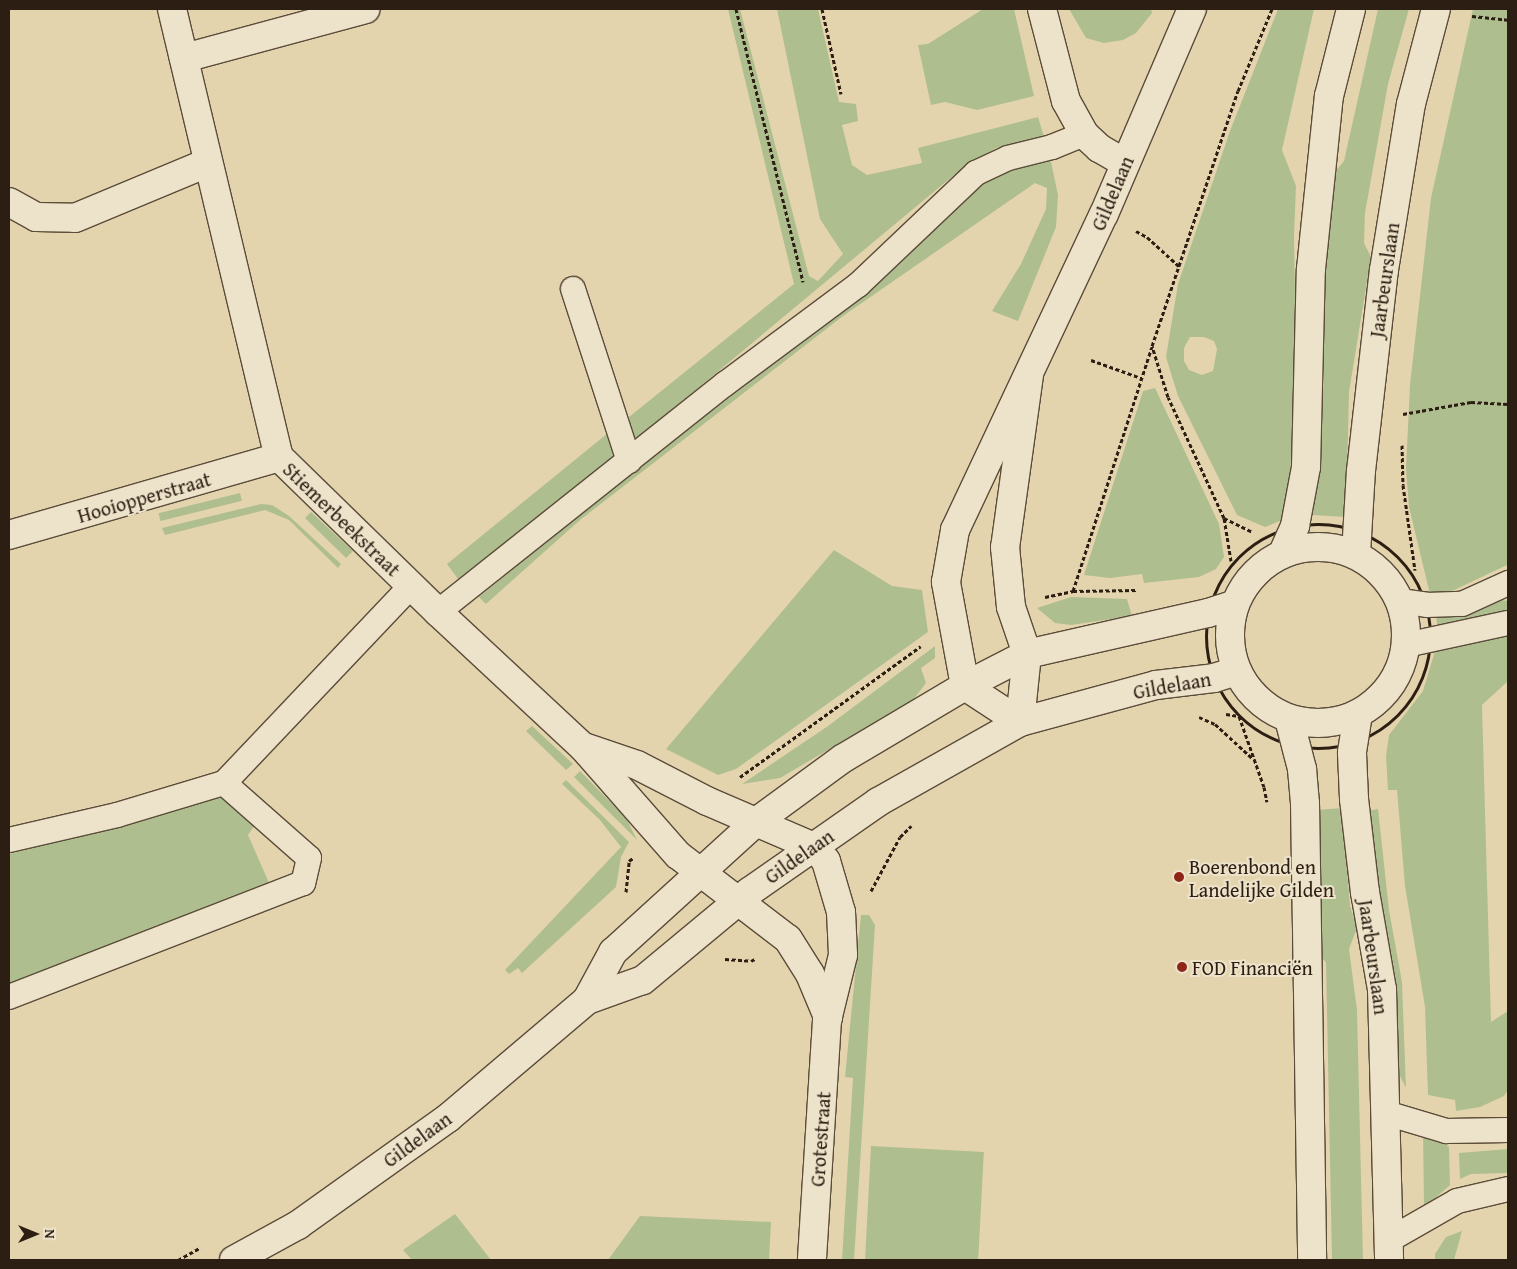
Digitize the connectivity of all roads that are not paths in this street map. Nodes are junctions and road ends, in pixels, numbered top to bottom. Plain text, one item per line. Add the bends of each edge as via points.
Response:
1 (172, 9) edge
2 (364, 9) edge
3 (1042, 9) edge
4 (1192, 9) edge
5 (1351, 9) edge
6 (1436, 9) edge
7 (184, 58) junction
8 (1084, 134) junction
9 (207, 162) junction
10 (1126, 162) junction
11 (9, 202) edge
12 (573, 289) dead end
13 (1029, 375) junction
14 (279, 457) junction
15 (629, 461) junction
16 (9, 535) edge
17 (1274, 545) junction
18 (1356, 554) junction
19 (1508, 583) edge
20 (411, 586) junction
21 (1400, 601) junction
22 (1235, 604) junction
23 (438, 612) junction
24 (1508, 623) edge
25 (1406, 644) junction
26 (1027, 654) junction
27 (1237, 670) junction
28 (965, 686) junction
29 (1358, 714) junction
30 (1289, 719) junction
31 (1020, 722) junction
32 (583, 747) junction
33 (224, 783) junction
34 (756, 822) junction
35 (9, 840) edge
36 (814, 846) junction
37 (699, 872) junction
38 (738, 900) junction
39 (9, 997) edge
40 (587, 1000) junction
41 (828, 1017) junction
42 (1386, 1113) junction
43 (1508, 1130) edge
44 (1506, 1193) edge
45 (1389, 1250) edge
46 (234, 1260) edge
47 (812, 1260) edge
48 (1312, 1260) edge

1 - 7 street, Stiemerbeekstraat
2 - 7 street
3 - 8 street via 1066,102
4 - 10 street, Gildelaan
5 - 17 street via 1329,96 1311,269 1306,467 1295,526
6 - 18 street, Jaarbeurslaan via 1411,104 1384,270 1361,471
7 - 9 street, Stiemerbeekstraat
8 - 10 street via 1099,148
8 - 15 lane via 1052,147 1008,158 976,172 858,285
9 - 11 street via 75,218 36,217
9 - 14 street, Stiemerbeekstraat
10 - 13 street, Gildelaan
12 - 15 lane
13 - 26 street, Gildelaan via 1005,547 1011,607
13 - 28 street, Gildelaan via 955,530 946,582
14 - 16 street, Hooiopperstraat
14 - 20 street, Stiemerbeekstraat
15 - 23 lane
17 - 18 street via 1332,547
17 - 22 street
18 - 21 street via 1385,577
19 - 21 lane via 1462,604 1427,605
20 - 23 street, Stiemerbeekstraat
20 - 33 lane
21 - 25 street
22 - 26 street, Gildelaan
22 - 27 street via 1230,649
23 - 32 street, Stiemerbeekstraat
24 - 25 lane
25 - 29 street via 1401,666 1390,685 1376,702
26 - 28 street, Gildelaan
26 - 31 street, Gildelaan
27 - 30 street via 1250,691
27 - 31 street, Gildelaan via 1214,678 1156,685
28 - 31 street
28 - 34 street, Gildelaan via 842,758
29 - 30 street via 1336,722 1312,723
29 - 42 street, Jaarbeurslaan via 1352,753 1354,799 1365,892 1382,989
30 - 48 street via 1302,768 1305,803
31 - 36 street, Gildelaan via 878,802
32 - 34 street, Stiemerbeekstraat via 638,765
32 - 37 street, Stiemerbeekstraat via 678,855
33 - 35 lane via 117,815
33 - 39 lane via 309,858 302,883
34 - 36 street
34 - 37 street, Gildelaan
36 - 38 street, Gildelaan
36 - 41 street, Grotestraat via 826,861 841,912 843,955
37 - 38 street, Grotestraat
37 - 40 street, Gildelaan via 613,952
38 - 40 street, Gildelaan via 643,980
38 - 41 street, Grotestraat via 788,939 810,974
40 - 46 street, Gildelaan via 448,1118 298,1224
41 - 47 street, Grotestraat
42 - 43 lane via 1446,1131
42 - 45 street, Jaarbeurslaan
44 - 45 lane via 1457,1201

